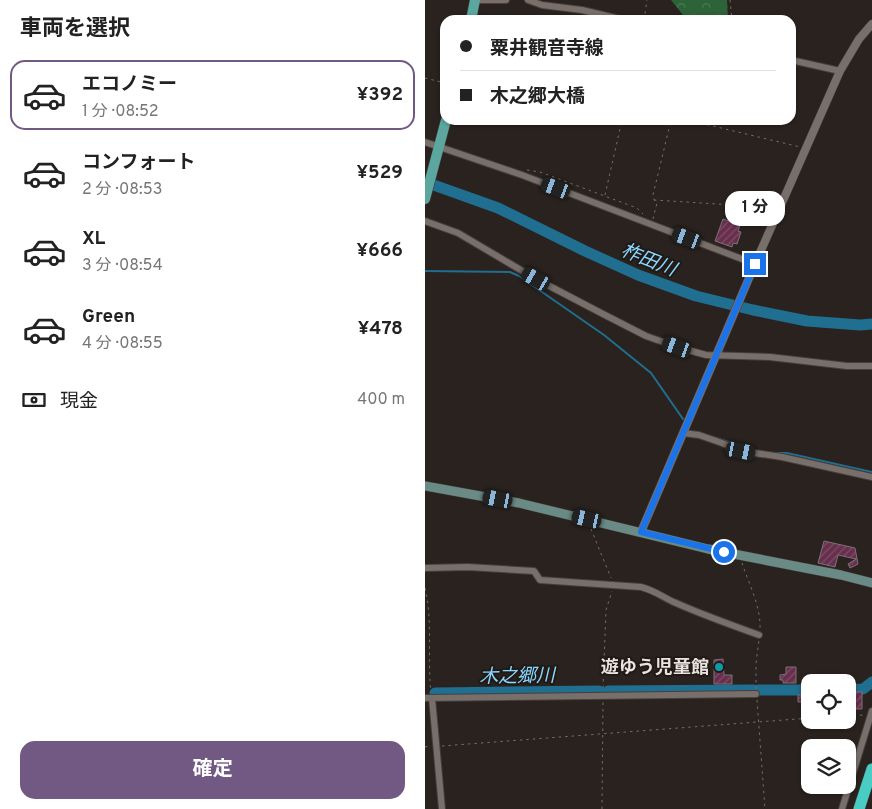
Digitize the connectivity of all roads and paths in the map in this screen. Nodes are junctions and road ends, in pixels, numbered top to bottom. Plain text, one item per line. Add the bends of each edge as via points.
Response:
1 (475, 0) edge
2 (480, 0) edge
3 (505, 0) edge
4 (529, 0) edge
5 (647, 0) edge
6 (730, 0) edge
7 (472, 15) edge
8 (602, 15) edge
9 (645, 15) edge
10 (732, 15) edge
11 (872, 24) edge
12 (796, 61) edge
13 (840, 71) junction
14 (425, 78) edge
15 (440, 81) edge
16 (444, 125) edge
17 (445, 125) edge
18 (621, 125) edge
19 (670, 125) edge
20 (711, 125) edge
21 (425, 141) edge
22 (439, 146) junction
23 (806, 148) junction
24 (527, 170) dead end
25 (605, 196) junction
26 (425, 199) edge
27 (654, 200) junction
28 (772, 212) dead end
29 (647, 216) dead end
30 (425, 221) edge
31 (653, 224) junction
32 (755, 264) junction
33 (716, 355) junction
34 (872, 366) edge
35 (683, 433) junction
36 (872, 477) edge
37 (425, 486) edge
38 (587, 519) junction
39 (641, 532) junction
40 (740, 555) junction
41 (425, 568) edge
42 (872, 583) edge
43 (615, 584) junction
44 (425, 588) edge
45 (759, 635) junction
46 (756, 694) junction
47 (603, 695) junction
48 (429, 698) edge
49 (872, 713) edge
50 (856, 715) edge
51 (801, 719) edge
52 (758, 722) junction
53 (603, 734) junction
54 (436, 746) junction
55 (425, 747) edge
56 (872, 769) edge
57 (441, 809) edge
58 (602, 809) edge
59 (765, 809) edge
60 (842, 809) edge
61 (859, 809) edge

1 - 7 main road
2 - 3 street
4 - 8 street
5 - 9 path
6 - 10 path
11 - 13 street
12 - 13 street
13 - 23 street
14 - 15 path
16 - 21 street via 436,139
17 - 22 main road
18 - 25 path
19 - 27 path
20 - 23 path
21 - 22 street
22 - 26 main road
22 - 31 street
23 - 32 street
24 - 25 path
25 - 29 path via 637,208
27 - 28 path via 765,206
27 - 31 path via 657,203
30 - 33 street via 458,233 536,279 646,336 698,354
31 - 32 street
32 - 33 street
33 - 34 street
33 - 35 street
35 - 36 street via 741,451
35 - 39 street
37 - 38 main road
38 - 39 main road
38 - 43 path
39 - 40 main road
40 - 42 main road
40 - 45 path via 759,615
41 - 43 street via 534,571 540,580
43 - 45 street via 656,592
43 - 47 path via 606,610
44 - 48 path via 429,613
45 - 46 path
46 - 47 street
46 - 52 path
47 - 48 street
47 - 53 path
48 - 54 street
49 - 50 path
49 - 60 street
51 - 52 path
52 - 53 path
52 - 59 path
53 - 54 path
53 - 58 path
54 - 55 path
54 - 57 street
56 - 61 highway

